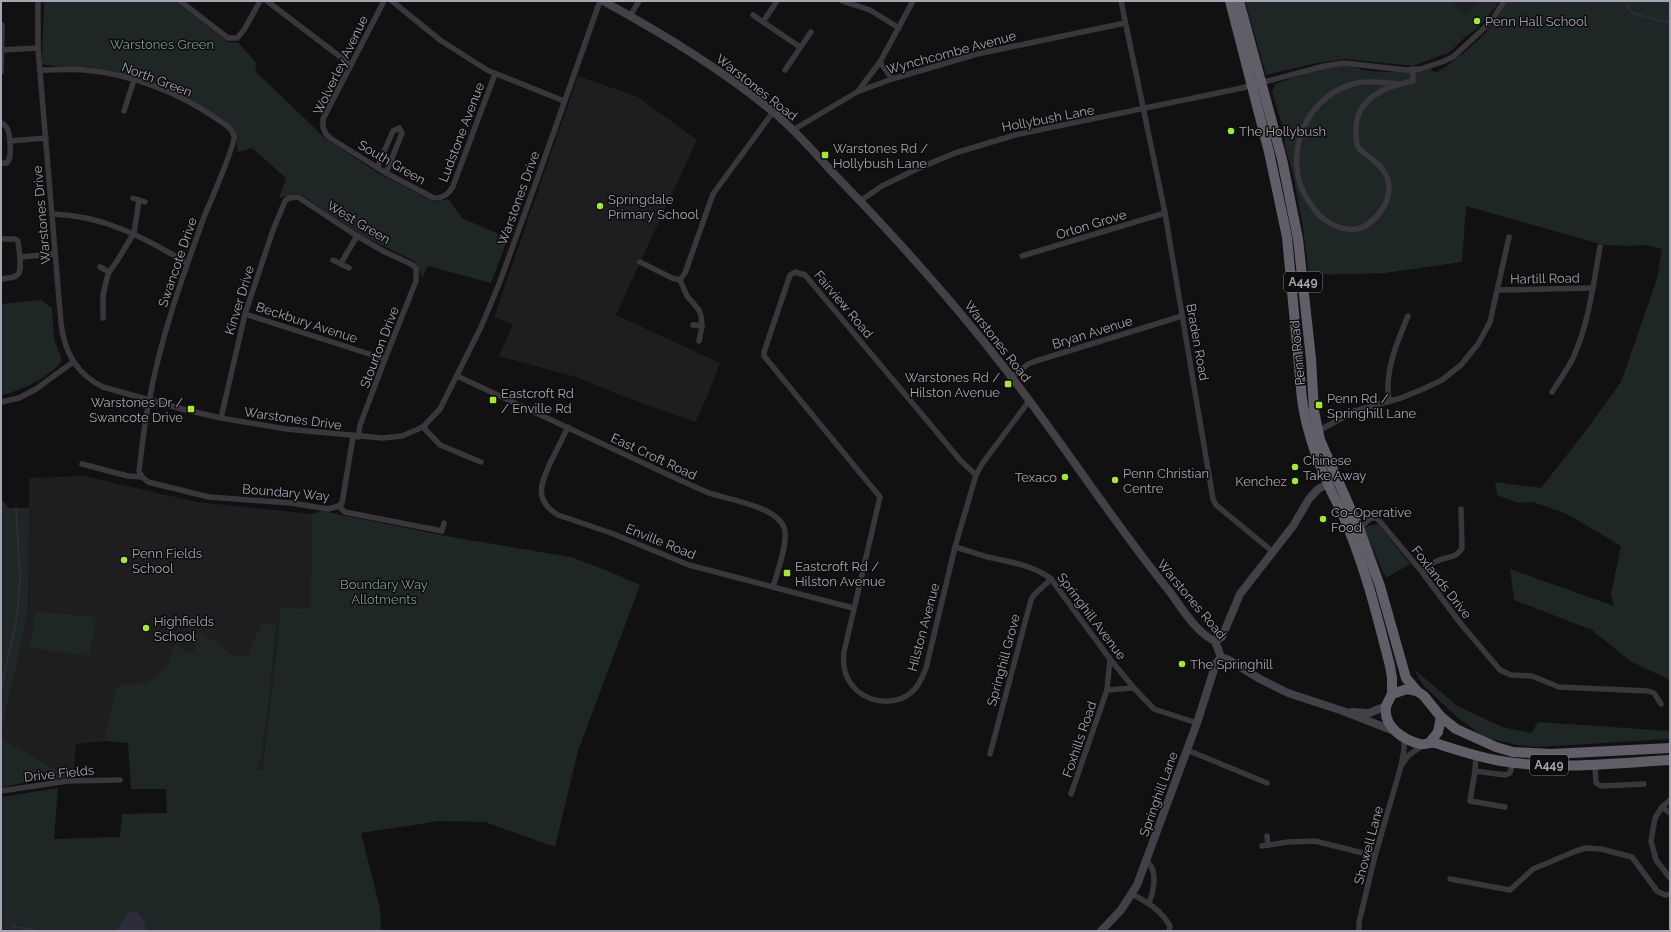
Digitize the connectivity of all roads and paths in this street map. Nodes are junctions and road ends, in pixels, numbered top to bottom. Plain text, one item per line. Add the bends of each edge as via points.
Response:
1 (38, 1) edge
2 (260, 1) edge
3 (266, 1) edge
4 (384, 1) edge
5 (392, 1) edge
6 (600, 1) edge
7 (603, 1) edge
8 (640, 1) edge
9 (777, 1) edge
10 (842, 1) edge
11 (913, 1) edge
12 (1120, 1) edge
13 (1230, 1) edge
14 (1239, 1) edge
15 (1504, 1) edge
16 (184, 2) edge
17 (753, 15) dead end
18 (630, 16) junction
19 (763, 22) junction
20 (1125, 23) junction
21 (2, 25) dead end
22 (899, 28) junction
23 (811, 32) dead end
24 (38, 48) junction
25 (800, 48) junction
26 (2, 50) edge
27 (880, 62) junction
28 (351, 65) junction
29 (1413, 69) junction
30 (40, 70) junction
31 (785, 70) dead end
32 (1, 72) edge
33 (495, 74) junction
34 (892, 79) junction
35 (134, 80) junction
36 (1400, 84) junction
37 (1257, 85) junction
38 (857, 92) junction
39 (564, 100) junction
40 (1143, 110) junction
41 (124, 111) dead end
42 (773, 112) junction
43 (1, 123) edge
44 (793, 130) junction
45 (233, 133) joint
46 (46, 138) junction
47 (330, 138) joint
48 (10, 141) junction
49 (1, 163) edge
50 (377, 168) junction
51 (386, 173) junction
52 (445, 196) joint
53 (294, 197) joint
54 (860, 201) junction
55 (145, 202) dead end
56 (1165, 213) junction
57 (52, 214) junction
58 (134, 233) junction
59 (357, 236) junction
60 (1509, 237) dead end
61 (1, 239) edge
62 (1600, 248) dead end
63 (56, 254) junction
64 (1022, 256) dead end
65 (20, 257) junction
66 (334, 260) dead end
67 (640, 262) dead end
68 (187, 263) junction
69 (341, 263) junction
70 (413, 265) joint
71 (100, 267) dead end
72 (348, 268) dead end
73 (108, 272) junction
74 (1, 279) edge
75 (680, 280) junction
76 (1593, 288) junction
77 (1498, 290) junction
78 (245, 314) junction
79 (1182, 316) junction
80 (1408, 316) dead end
81 (104, 318) dead end
82 (693, 325) dead end
83 (702, 326) junction
84 (699, 341) dead end
85 (385, 359) junction
86 (73, 362) junction
87 (457, 376) junction
88 (1012, 377) junction
89 (1552, 392) dead end
90 (149, 401) junction
91 (1029, 401) junction
92 (1389, 401) junction
93 (1, 402) edge
94 (221, 418) junction
95 (423, 427) junction
96 (568, 427) junction
97 (1318, 431) junction
98 (356, 437) junction
99 (481, 462) dead end
100 (82, 464) dead end
101 (976, 475) junction
102 (142, 477) junction
103 (1338, 479) junction
104 (1328, 484) junction
105 (880, 502) joint
106 (339, 506) junction
107 (1461, 509) dead end
108 (444, 523) dead end
109 (1360, 528) junction
110 (1351, 536) junction
111 (955, 546) junction
112 (1273, 552) junction
113 (1422, 572) junction
114 (1051, 579) junction
115 (773, 587) junction
116 (853, 608) junction
117 (1215, 641) junction
118 (1221, 657) junction
119 (1110, 660) junction
120 (1134, 688) junction
121 (1107, 690) junction
122 (1417, 691) junction
123 (1392, 694) junction
124 (1661, 704) dead end
125 (1386, 706) junction
126 (1343, 711) junction
127 (1441, 717) junction
128 (1197, 723) junction
129 (1394, 731) junction
130 (1404, 737) junction
131 (1427, 743) junction
132 (1670, 748) edge
133 (1187, 750) junction
134 (990, 754) dead end
135 (1476, 756) junction
136 (1670, 760) edge
137 (1513, 763) junction
138 (1595, 765) junction
139 (1402, 766) junction
140 (1475, 771) junction
141 (120, 780) dead end
142 (1267, 783) dead end
143 (1644, 784) dead end
144 (1, 791) edge
145 (1071, 794) dead end
146 (1670, 800) edge
147 (1505, 807) dead end
148 (1662, 807) junction
149 (1670, 813) edge
150 (1267, 836) dead end
151 (1375, 856) junction
152 (1146, 860) junction
153 (1670, 878) edge
154 (1450, 879) dead end
155 (1132, 894) junction
156 (1670, 894) edge
157 (1149, 903) junction
158 (1101, 931) edge
159 (1168, 931) edge
160 (1359, 931) edge

1 - 24 street, Warstones Drive
2 - 16 street via 237,38 228,38
3 - 28 street
4 - 28 street, Wolverley Avenue
5 - 33 street via 452,48
6 - 39 street, Warstones Drive
7 - 18 street, Warstones Road
8 - 18 street
9 - 19 street
10 - 22 street via 870,10
11 - 22 street
12 - 20 street, Braden Road
13 - 37 highway, Penn Road / A449
14 - 37 highway, Penn Road / A449
15 - 29 street, Hollybush Lane via 1493,19 1453,57
17 - 19 street
18 - 42 street, Warstones Road via 713,68
19 - 25 street
20 - 34 street, Wynchcombe Avenue via 977,54
20 - 40 street, Braden Road
21 - 26 street
22 - 27 street
23 - 25 street
24 - 26 street
24 - 30 street, Warstones Drive
25 - 31 street
26 - 32 street
27 - 34 street
27 - 38 street
28 - 47 street, Wolverley Avenue via 323,119 323,127
29 - 36 street via 1413,81
29 - 37 street, Hollybush Lane via 1344,63
30 - 35 street, North Green via 86,70
30 - 46 street, Warstones Drive
33 - 39 street
33 - 52 street, Ludstone Avenue via 453,186
34 - 38 street, Wynchcombe Avenue
35 - 41 street
35 - 45 street, North Green via 189,102
36 - 36 street via 1368,81 1345,87 1324,99 1309,115 1298,145 1297,172 1305,196 1324,220 1331,224 1346,229 1364,227 1377,217 1387,201 1390,184 1387,176 1382,167 1359,148 1356,120 1362,107 1379,91
37 - 40 street, Hollybush Lane
37 - 97 highway, Penn Road / A449 via 1282,159 1298,239
37 - 104 highway, Penn Road / A449 via 1287,237 1305,420
38 - 44 street, Wynchcombe Avenue
39 - 87 street, Warstones Drive via 499,284
40 - 54 street, Hollybush Lane via 994,140 917,169 882,186
40 - 56 street, Braden Road
42 - 44 street, Warstones Road
42 - 75 street via 713,194 685,273
43 - 48 street via 9,130
44 - 54 street, Warstones Road
45 - 68 street, Swancote Drive via 232,147
46 - 48 street
46 - 57 street, Warstones Drive
47 - 50 street, South Green
48 - 49 street via 9,160 7,163
50 - 51 street, South Green
50 - 51 street via 393,131 400,128 402,133
51 - 52 street, South Green via 434,198
53 - 59 street, West Green via 303,200
53 - 78 street, Kinver Drive via 285,201 279,212
54 - 88 street, Warstones Road via 946,295
55 - 58 street via 136,199
56 - 64 street, Orton Grove
56 - 79 street, Braden Road
57 - 58 street via 92,219
57 - 63 street, Warstones Drive
58 - 68 street
58 - 73 street via 118,262
59 - 69 street
59 - 70 street, West Green
60 - 77 street
61 - 65 street via 18,241
62 - 76 street
63 - 65 street
63 - 86 street, Warstones Drive via 62,332
65 - 74 street via 21,271 18,275
66 - 69 street
67 - 75 street
68 - 90 street, Swancote Drive via 166,328
69 - 72 street
70 - 85 street, Stourton Drive via 416,269 416,281
71 - 73 street
73 - 81 street via 103,295
75 - 83 street via 687,296 699,310
76 - 77 street, Hartill Road
76 - 89 street via 1579,344
77 - 92 street via 1485,334 1461,365 1428,387
78 - 85 street, Beckbury Avenue
78 - 94 street, Kinver Drive
79 - 88 street, Bryan Avenue via 1036,361
79 - 112 street, Braden Road via 1213,499
80 - 92 street via 1389,372
82 - 83 street
83 - 84 street
85 - 98 street, Stourton Drive
86 - 90 street, Warstones Drive via 83,374 99,385
86 - 93 street via 36,389 19,398
87 - 95 street, Warstones Drive via 440,409
87 - 96 street, East Croft Road
88 - 91 street, Warstones Road
90 - 94 street, Warstones Drive
90 - 102 street, Swancote Drive via 139,471
91 - 101 street, Hilston Avenue
91 - 117 street, Warstones Road via 1149,567 1198,627
92 - 97 street via 1355,411
94 - 98 street, Warstones Drive
95 - 98 street, Warstones Drive via 394,438
95 - 99 street via 440,445
96 - 115 street, East Croft Road via 710,494 774,515 780,520 785,531
96 - 115 street, Enville Road via 542,482 543,499 552,512 689,565
97 - 103 highway, Penn Road / A449
98 - 106 street, Stourton Drive via 342,503
100 - 102 street, Boundary Way
101 - 105 street, Fairview Road via 961,461 805,275 795,272 790,275 764,356 879,494
101 - 111 street, Hilston Avenue
102 - 106 street, Boundary Way via 148,482 209,497 291,503 328,509
103 - 104 street
103 - 109 highway, Penn Road / A449
104 - 110 highway, Penn Road / A449
104 - 112 street via 1318,489 1309,499
105 - 116 street, Hilston Avenue
106 - 108 street, Boundary Way via 345,512 442,531
107 - 113 street via 1462,548 1459,553 1439,560
109 - 110 street
109 - 113 street, Foxlands Drive via 1370,518 1377,518
109 - 122 highway, Penn Road / A449 via 1380,586 1406,678
110 - 123 highway, Penn Road / A449 via 1388,658
111 - 114 street, Springhill Avenue via 1033,568
111 - 116 street, Hilston Avenue via 926,668 915,690 888,702 871,699 858,690 848,678 843,662
112 - 117 street via 1240,594 1222,637
113 - 124 street, Foxlands Drive via 1500,670 1532,676 1559,687 1648,690 1654,693
114 - 119 street, Springhill Avenue
114 - 134 street, Springhill Grove via 1031,600
115 - 116 street, Enville Road
117 - 118 street, Warstones Road
118 - 126 street, Warstones Road via 1288,693
118 - 128 street, Springhill Lane via 1216,663
119 - 120 street, Springhill Avenue
119 - 121 street, Foxhills Road
120 - 121 street
120 - 128 street, Springhill Avenue via 1154,709
121 - 145 street, Foxhills Road
122 - 123 highway via 1407,689
122 - 127 highway
123 - 125 highway
125 - 126 street, Warstones Road via 1369,713
125 - 129 highway via 1386,716
126 - 129 street, Warstones Road
127 - 131 highway via 1438,732
127 - 132 highway, A449 via 1473,738 1513,752 1551,754
128 - 133 street, Springhill Lane
129 - 130 highway
130 - 131 highway
130 - 139 street, Showell Lane
131 - 135 highway, A449
131 - 139 street, Showell Lane via 1408,756
133 - 142 street
133 - 152 street, Springhill Lane
135 - 137 highway, A449
135 - 140 street
136 - 138 highway, A449
137 - 138 highway, A449
137 - 140 street via 1510,772 1505,775
138 - 143 street via 1596,783 1601,786
139 - 151 street, Showell Lane
140 - 147 street via 1470,801
141 - 144 street, Drive Fields via 68,781
146 - 148 street
148 - 149 street
148 - 153 street via 1655,818 1651,841 1656,860
150 - 151 street via 1265,845 1315,841
151 - 160 street, Showell Lane
152 - 155 street, Springhill Lane
152 - 157 street via 1152,867 1153,879
154 - 156 street via 1510,890 1534,870 1576,851 1586,848 1601,849 1632,857 1657,891 1665,895
155 - 157 street
155 - 158 street, Springhill Lane
157 - 159 street via 1164,916 1170,926

